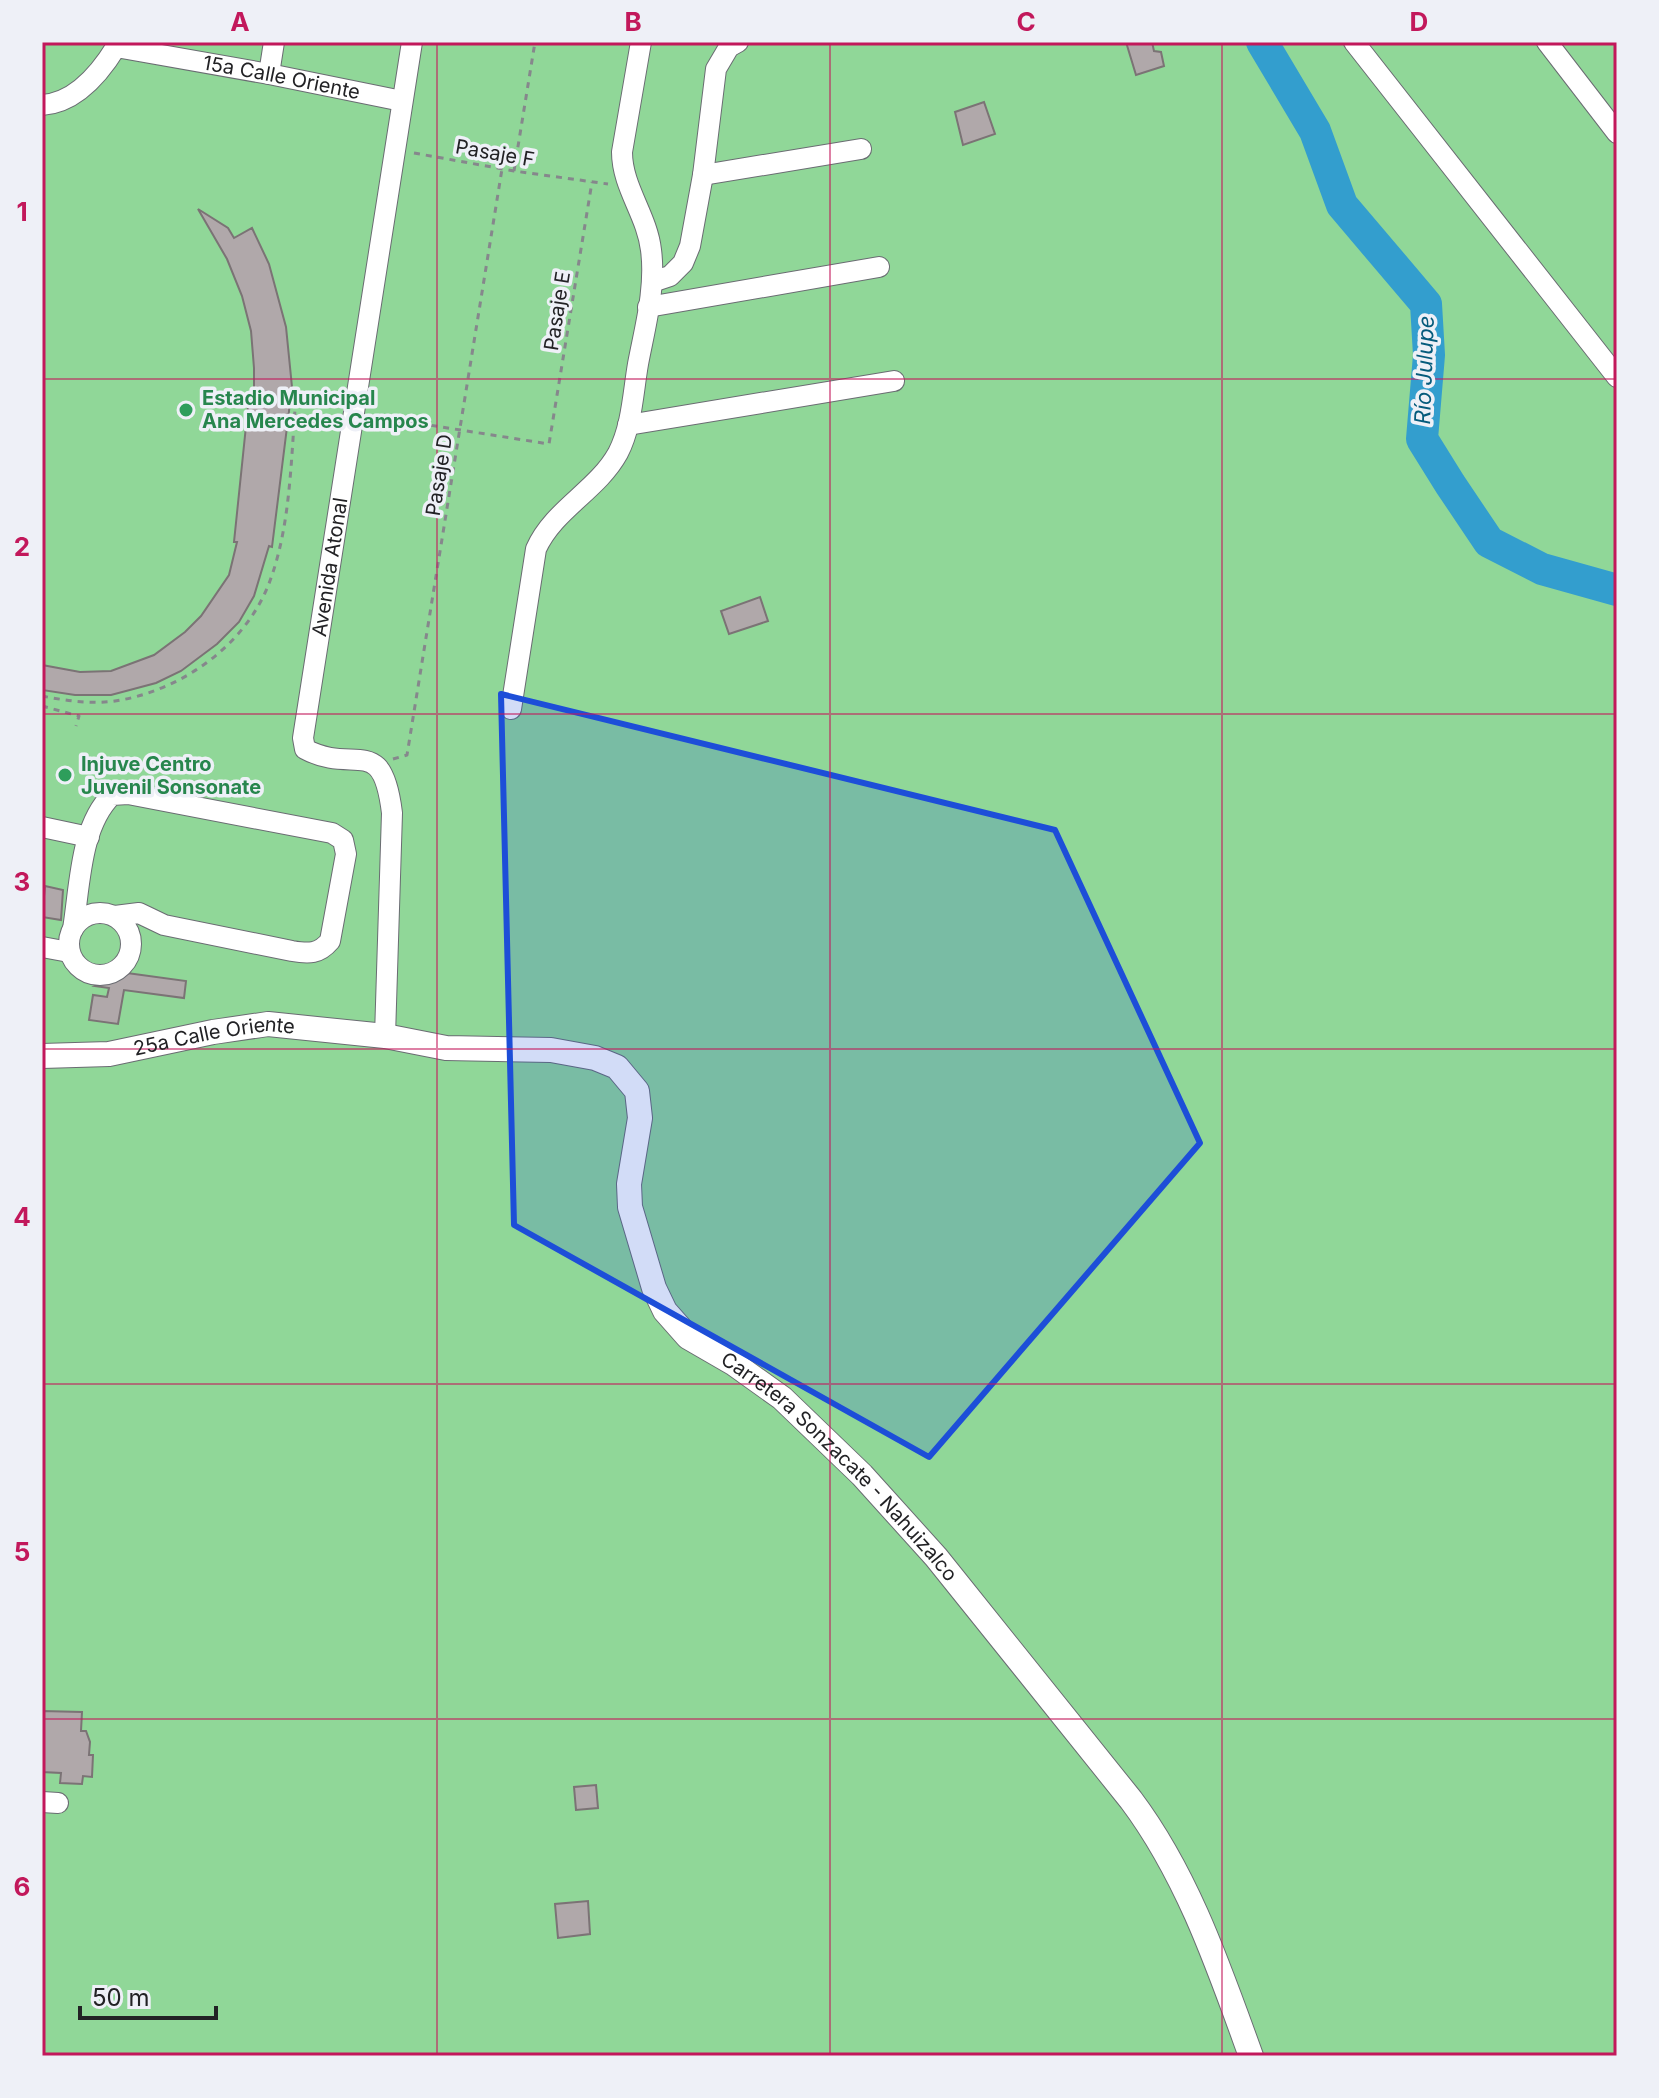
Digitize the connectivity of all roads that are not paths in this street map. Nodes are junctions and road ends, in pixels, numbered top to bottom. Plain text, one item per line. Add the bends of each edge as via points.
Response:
1 (274, 42) edge
2 (412, 42) edge
3 (641, 42) edge
4 (738, 42) edge
5 (1354, 42) edge
6 (1547, 42) edge
7 (117, 45) edge
8 (269, 74) junction
9 (402, 101) junction
10 (42, 105) edge
11 (1617, 133) edge
12 (861, 149) dead end
13 (703, 175) junction
14 (879, 267) dead end
15 (652, 282) junction
16 (648, 307) junction
17 (1617, 377) edge
18 (894, 381) dead end
19 (628, 425) junction
20 (511, 709) dead end
21 (42, 827) edge
22 (89, 837) junction
23 (81, 879) junction
24 (110, 914) junction
25 (164, 925) junction
26 (73, 929) junction
27 (132, 939) junction
28 (42, 947) edge
29 (69, 952) junction
30 (385, 1036) junction
31 (42, 1056) edge
32 (1251, 2056) edge

1 - 8 street
2 - 9 street, Avenida Atonal
3 - 15 street via 622,169 651,248
4 - 13 street via 716,69
5 - 17 street
6 - 11 street
7 - 8 street, 15a Calle Oriente
7 - 10 street, 15a Calle Oriente via 101,71 78,92
8 - 9 street, 15a Calle Oriente
9 - 30 street, Avenida Atonal via 303,738 305,749 316,755 369,762 383,771 389,788
12 - 13 street
13 - 15 street via 683,263 670,276
14 - 16 street
15 - 16 street
16 - 19 street
18 - 19 street
19 - 20 street via 603,475 556,517 536,549
21 - 22 street
22 - 23 street
22 - 25 street via 102,805 112,795 128,794 332,833 343,840 346,854 330,941 322,951 308,954
23 - 24 street
23 - 26 street
24 - 25 street via 139,913
24 - 26 street via 92,914
24 - 27 street via 123,922
25 - 27 street
26 - 29 street
27 - 29 street via 129,958 107,975 88,973
28 - 29 street
30 - 31 street, 25a Calle Oriente via 268,1024 109,1054
30 - 32 street, Carretera Sonzacate - Nahuizalco via 446,1048 580,1054 607,1062 631,1080 640,1118 630,1207 665,1311 688,1337 782,1398 862,1475 936,1557 1131,1800 1200,1921

